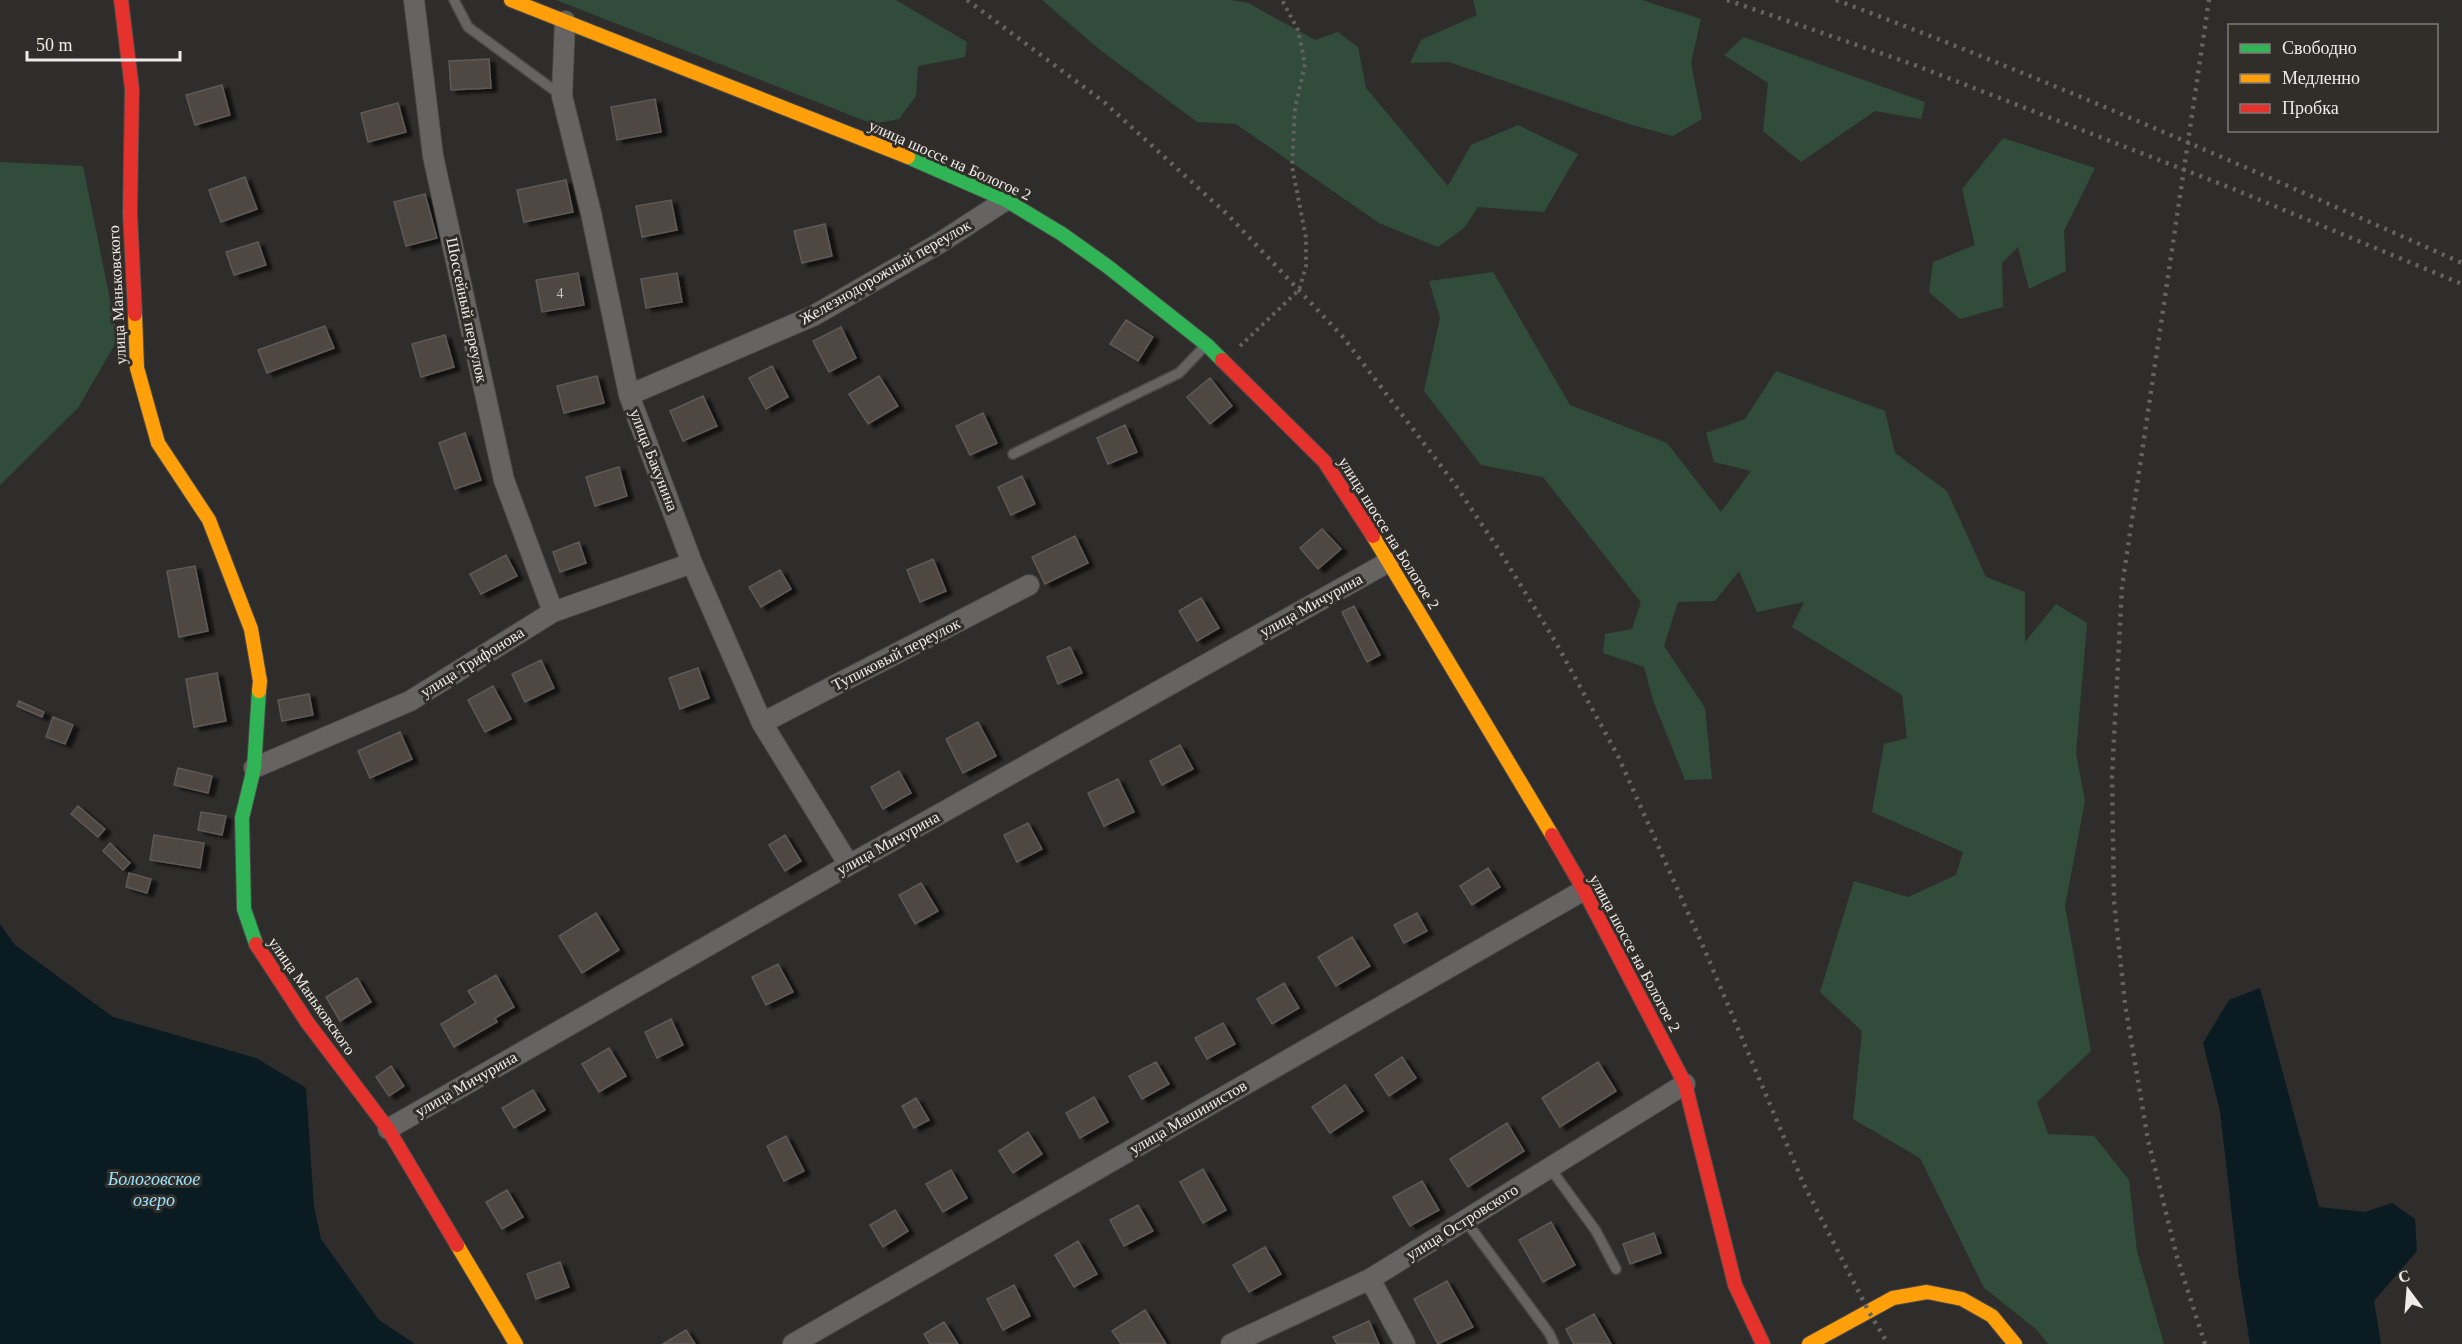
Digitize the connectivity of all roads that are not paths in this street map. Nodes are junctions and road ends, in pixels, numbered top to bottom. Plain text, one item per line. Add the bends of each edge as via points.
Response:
1 (121, 0) edge
2 (414, 0) edge
3 (454, 0) edge
4 (511, 0) edge
5 (565, 21) junction
6 (562, 96) junction
7 (1006, 200) junction
8 (1207, 345) junction
9 (629, 395) junction
10 (1012, 454) dead end
11 (1390, 561) junction
12 (692, 563) junction
13 (1029, 585) dead end
14 (553, 612) junction
15 (762, 723) junction
16 (254, 768) junction
17 (849, 865) junction
18 (1584, 890) junction
19 (1685, 1084) junction
20 (388, 1129) junction
21 (1550, 1168) junction
22 (1466, 1220) junction
23 (1616, 1269) dead end
24 (1370, 1279) junction
25 (516, 1344) edge
26 (793, 1344) edge
27 (1231, 1344) edge
28 (1405, 1344) edge
29 (1554, 1344) edge
30 (1763, 1344) edge
31 (1809, 1344) edge
32 (2015, 1344) edge

1 - 16 street, улица Маньковского via 132,89 130,213 136,368 158,443 209,520 251,629 260,681
2 - 14 street, Шоссейный переулок via 433,156 504,480
3 - 6 lane via 468,27
4 - 5 street, улица шоссе на Бологое 2
5 - 6 street, улица Бакунина
5 - 7 street, улица шоссе на Бологое 2 via 880,145
6 - 9 street, улица Бакунина
7 - 8 street, улица шоссе на Бологое 2 via 1107,266
7 - 9 street, Железнодорожный переулок via 813,316
8 - 10 lane via 1179,373
8 - 11 street, улица шоссе на Бологое 2 via 1324,461
9 - 12 street, улица Бакунина
11 - 17 street, улица Мичурина
11 - 18 street, улица шоссе на Бологое 2
12 - 14 street, улица Трифонова
12 - 15 street, улица Бакунина
13 - 15 street, Тупиковый переулок
14 - 16 street, улица Трифонова via 410,701
15 - 17 street, улица Бакунина
16 - 20 street, улица Маньковского via 242,818 243,909 257,949
17 - 20 street, улица Мичурина
18 - 19 street, улица шоссе на Бологое 2
18 - 26 street, улица Машинистов
19 - 21 street, улица Островского
19 - 30 street, улица шоссе на Бологое 2 via 1735,1286
20 - 25 street, улица Маньковского
21 - 22 street, улица Островского
21 - 23 lane via 1596,1230
22 - 24 street, улица Островского
22 - 29 lane
24 - 27 street, улица Островского
24 - 28 street
31 - 32 street via 1893,1298 1927,1292 1962,1299 1992,1316

